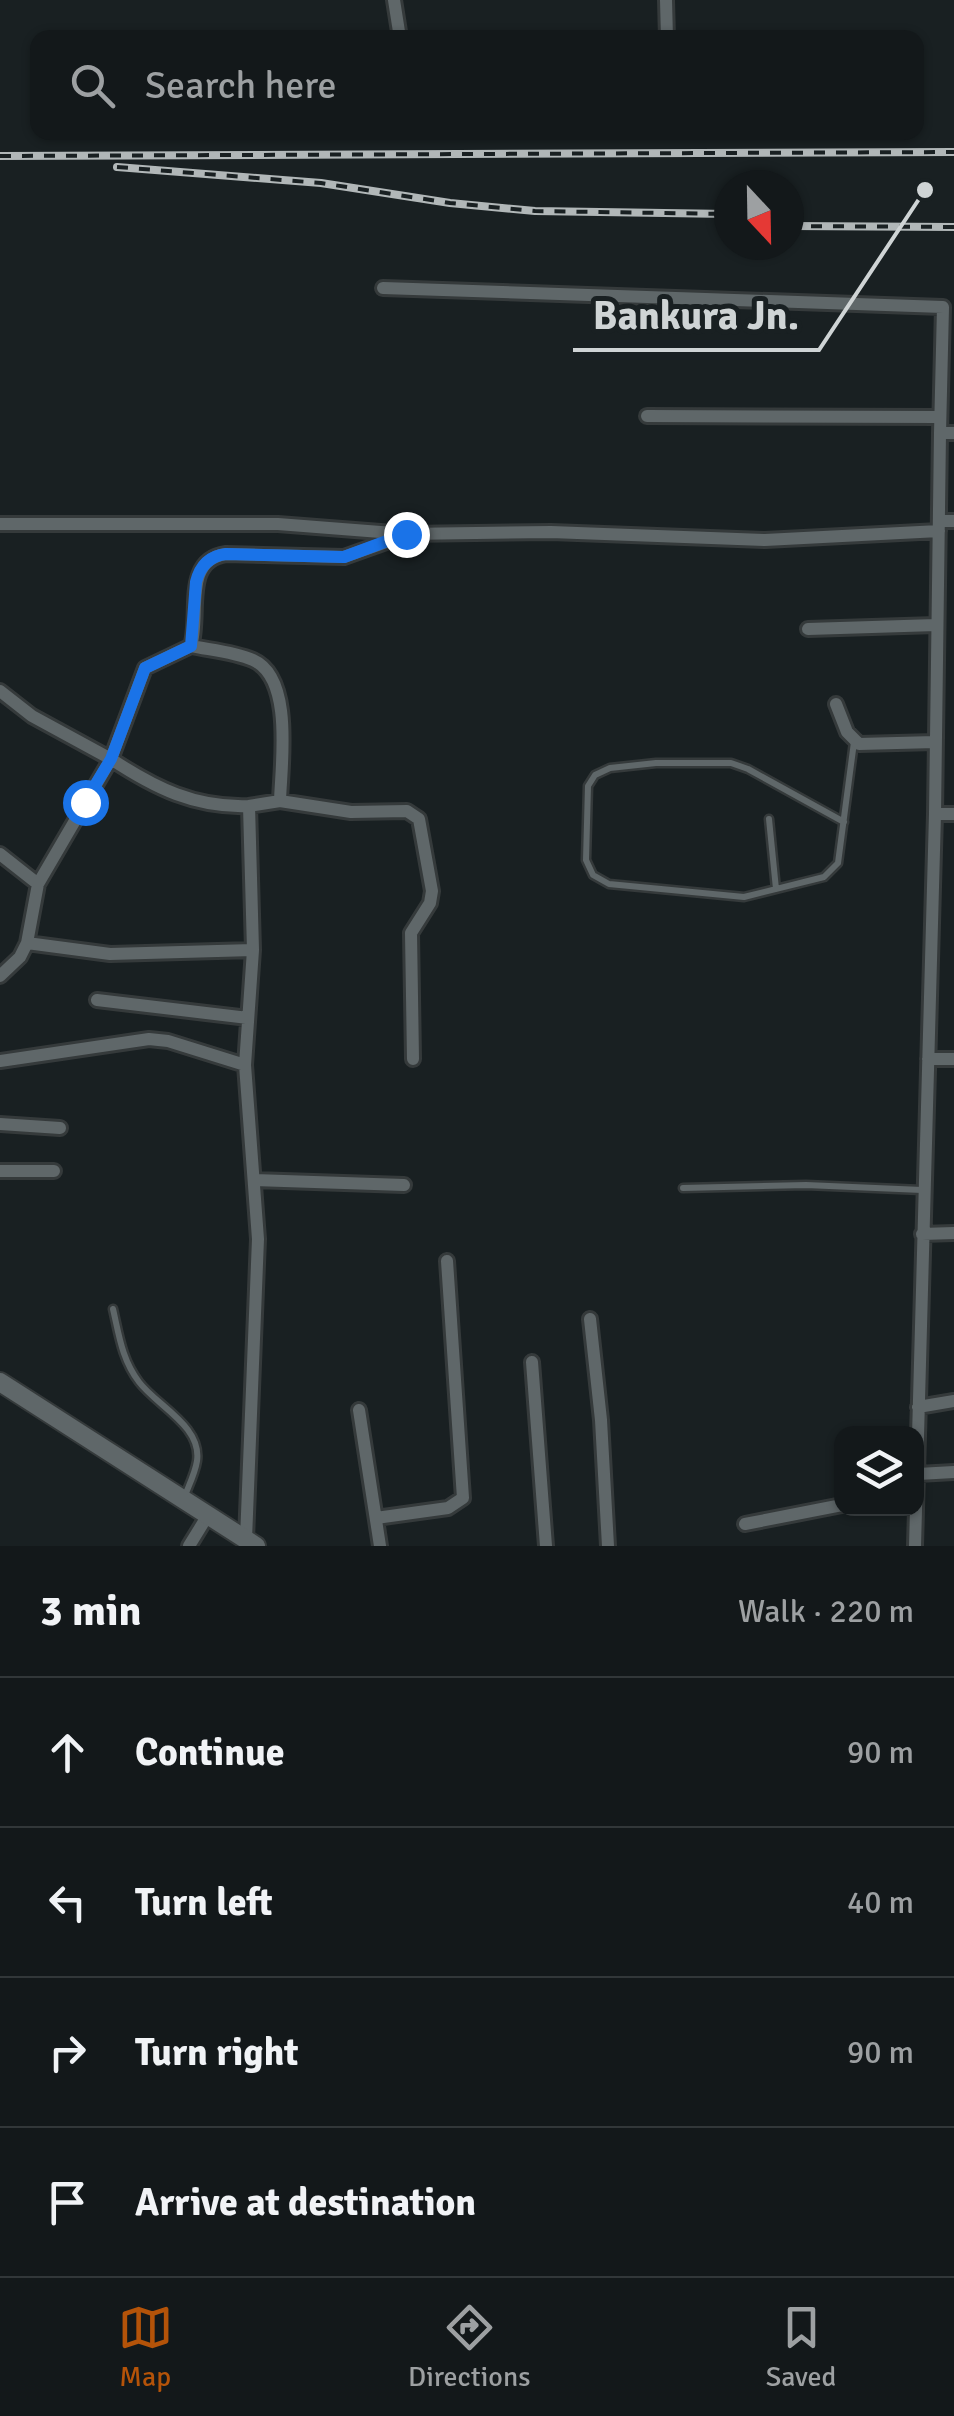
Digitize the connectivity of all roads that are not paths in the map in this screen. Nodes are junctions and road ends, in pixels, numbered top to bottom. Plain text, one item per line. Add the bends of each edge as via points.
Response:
1 (394, 0) edge
2 (666, 0) edge
3 (399, 30) edge
4 (667, 30) edge
5 (382, 288) dead end
6 (948, 307) edge
7 (647, 416) dead end
8 (940, 416) junction
9 (947, 433) edge
10 (954, 521) edge
11 (0, 524) edge
12 (939, 526) junction
13 (406, 534) junction
14 (936, 625) junction
15 (808, 629) dead end
16 (191, 646) junction
17 (0, 691) edge
18 (836, 704) dead end
19 (854, 742) junction
20 (935, 742) junction
21 (111, 759) junction
22 (280, 802) junction
23 (249, 806) junction
24 (934, 814) junction
25 (954, 814) edge
26 (769, 819) dead end
27 (844, 822) junction
28 (0, 854) edge
29 (38, 884) junction
30 (776, 890) junction
31 (27, 943) junction
32 (253, 950) junction
33 (0, 976) edge
34 (97, 1000) dead end
35 (248, 1018) junction
36 (412, 1058) dead end
37 (928, 1059) junction
38 (954, 1059) edge
39 (0, 1061) edge
40 (245, 1065) junction
41 (0, 1124) edge
42 (60, 1128) dead end
43 (0, 1171) edge
44 (54, 1171) dead end
45 (254, 1180) junction
46 (404, 1185) dead end
47 (683, 1188) dead end
48 (924, 1190) junction
49 (954, 1233) edge
50 (922, 1234) junction
51 (447, 1261) dead end
52 (112, 1309) dead end
53 (590, 1319) dead end
54 (532, 1362) dead end
55 (0, 1382) edge
56 (954, 1401) edge
57 (918, 1407) junction
58 (360, 1410) dead end
59 (918, 1426) edge
60 (954, 1472) edge
61 (924, 1474) edge
62 (184, 1500) junction
63 (834, 1507) edge
64 (208, 1515) junction
65 (916, 1516) edge
66 (376, 1518) junction
67 (744, 1524) dead end
68 (251, 1543) edge
69 (189, 1546) edge
70 (380, 1546) edge
71 (546, 1546) edge
72 (608, 1546) edge
73 (915, 1546) edge

1 - 3 street
2 - 4 street
5 - 6 street
6 - 8 street
7 - 8 street
8 - 9 street
9 - 12 street
10 - 12 street
11 - 13 street via 278,524
12 - 13 street via 765,540
12 - 14 street
13 - 16 street via 344,557 212,557 199,572
14 - 15 street
14 - 20 street
16 - 21 street via 145,668
16 - 22 street via 251,658 274,682 282,727
17 - 21 street
18 - 19 street
19 - 20 street
19 - 27 lane
20 - 24 street
21 - 23 street via 165,792 219,807
21 - 29 street
22 - 23 street
22 - 36 street via 408,811 419,819 432,897 411,934
23 - 32 street
24 - 25 street
24 - 37 street
26 - 30 lane
27 - 30 lane via 831,873
27 - 30 lane via 731,763 610,768 588,786 586,860 600,881 722,897
28 - 29 street
29 - 31 street
31 - 32 street via 110,954
31 - 33 street
32 - 35 street
34 - 35 street
35 - 40 street
37 - 38 street
37 - 48 street
39 - 40 street via 149,1039
40 - 45 street
41 - 42 street
43 - 44 street
45 - 46 street
45 - 68 street
47 - 48 lane
48 - 50 street
49 - 50 street
50 - 57 street
51 - 66 street via 463,1498 448,1508
52 - 62 lane via 131,1371 194,1442 197,1463
53 - 72 street
54 - 71 street
55 - 62 street
56 - 57 street
57 - 59 street
58 - 66 street
60 - 61 street
62 - 64 street
63 - 67 street
64 - 68 street
64 - 69 street
65 - 73 street
66 - 70 street

